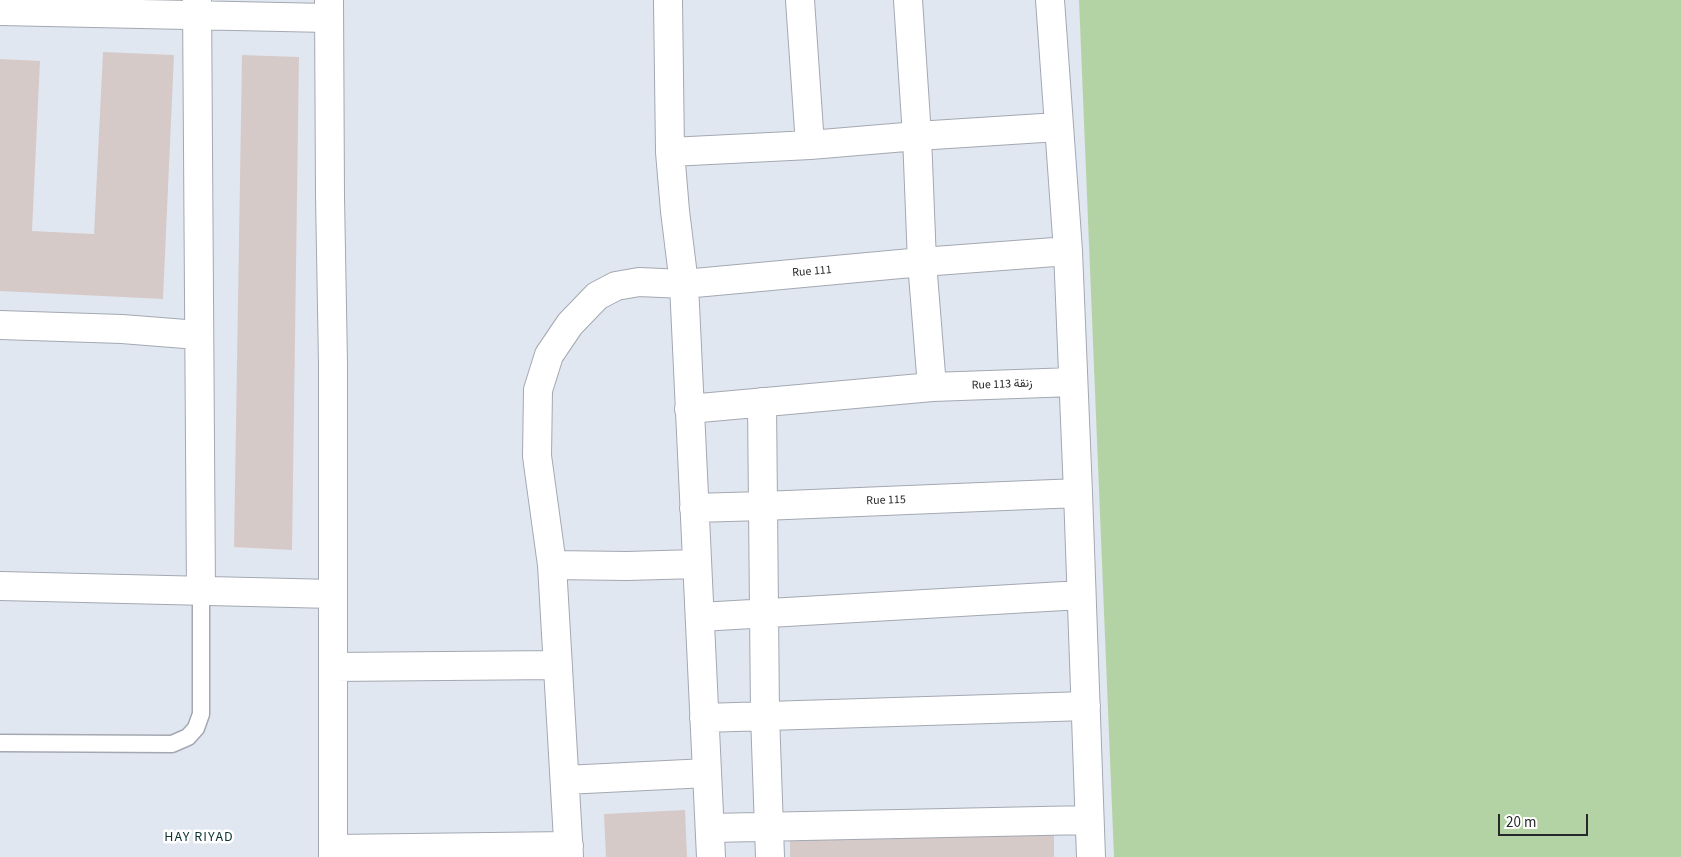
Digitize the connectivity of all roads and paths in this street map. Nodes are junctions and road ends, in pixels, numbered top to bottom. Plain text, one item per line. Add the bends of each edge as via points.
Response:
1 (668, 0) edge
2 (800, 0) edge
3 (908, 0) edge
4 (1050, 0) edge
5 (197, 8) edge
6 (328, 9) edge
7 (0, 11) edge
8 (1058, 127) junction
9 (917, 136) junction
10 (810, 145) junction
11 (670, 152) junction
12 (1068, 251) junction
13 (922, 262) junction
14 (684, 284) junction
15 (0, 325) edge
16 (198, 335) junction
17 (1072, 382) junction
18 (932, 387) junction
19 (762, 402) junction
20 (689, 409) junction
21 (1078, 493) junction
22 (763, 506) junction
23 (694, 508) junction
24 (697, 564) junction
25 (552, 565) junction
26 (0, 586) edge
27 (201, 591) junction
28 (333, 594) junction
29 (1081, 594) junction
30 (764, 614) junction
31 (700, 617) junction
32 (558, 665) junction
33 (333, 667) junction
34 (1086, 706) junction
35 (765, 715) junction
36 (704, 718) junction
37 (0, 743) edge
38 (707, 773) junction
39 (565, 780) junction
40 (1088, 820) junction
41 (769, 826) junction
42 (710, 828) junction
43 (569, 852) edge
44 (333, 853) edge
45 (711, 857) edge
46 (770, 857) edge
47 (1090, 857) edge

1 - 11 street
2 - 10 street
3 - 9 street
4 - 8 street
5 - 6 street
5 - 7 street
5 - 16 street
6 - 28 street
8 - 9 street
8 - 12 street
9 - 10 street
9 - 13 street
10 - 11 street
11 - 14 street
12 - 13 street, Rue 111
12 - 17 street
13 - 14 street, Rue 111
13 - 18 street
14 - 20 street
14 - 25 street, Rue 111 via 639,282 616,286 597,296 570,324 549,355 538,390 537,456
15 - 16 street
16 - 27 street
17 - 18 street, Rue 113 زنقة
17 - 21 street
18 - 19 street, Rue 113 زنقة
19 - 20 street, Rue 113 زنقة
19 - 22 street
20 - 23 street
21 - 22 street, Rue 115
21 - 29 street
22 - 23 street, Rue 115
22 - 30 street
23 - 24 street
24 - 25 street
24 - 31 street
25 - 32 street, Rue 111
26 - 27 street
27 - 28 street
27 - 37 lane via 200,714 196,728 188,737 172,744
28 - 33 street
29 - 30 street
29 - 34 street
30 - 31 street
30 - 35 street
31 - 36 street
32 - 33 street
32 - 39 street, Rue 111
33 - 44 street
34 - 35 street
34 - 40 street
35 - 36 street
35 - 41 street
36 - 38 street
38 - 39 street
38 - 42 street
39 - 43 street, Rue 111
40 - 41 street
40 - 47 street
41 - 42 street
41 - 46 street
42 - 45 street
43 - 44 street

